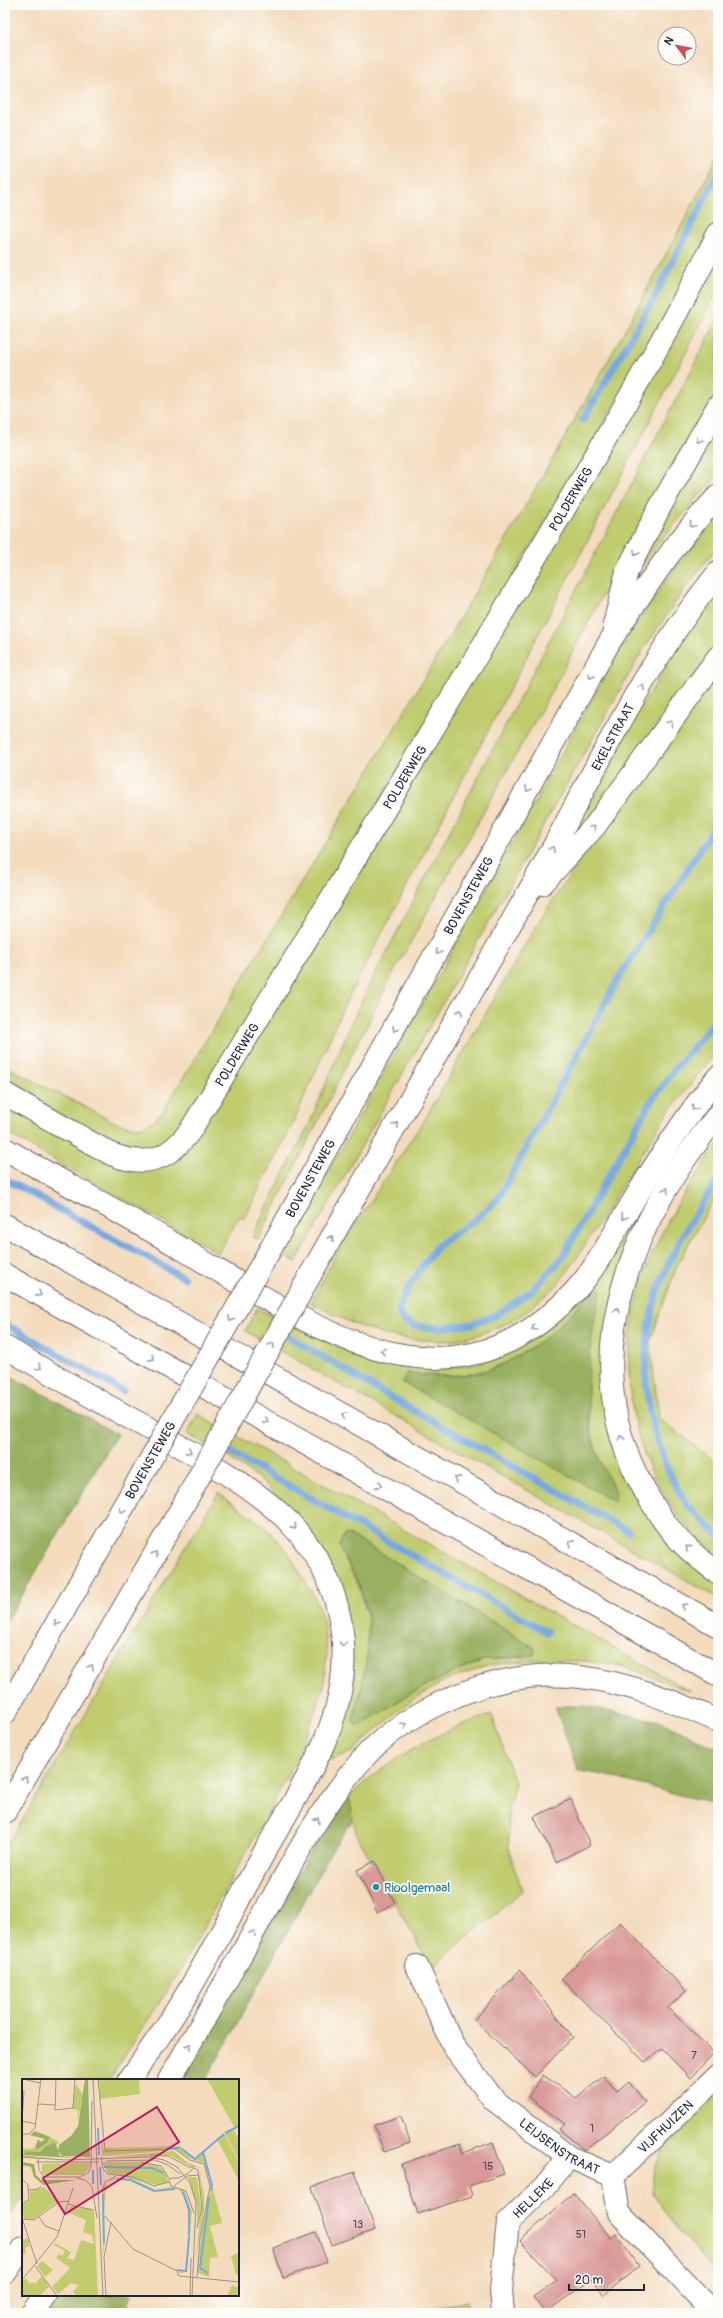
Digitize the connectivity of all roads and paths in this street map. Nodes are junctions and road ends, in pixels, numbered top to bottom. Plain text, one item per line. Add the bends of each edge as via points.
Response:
1 (718, 234) edge
2 (718, 406) edge
3 (718, 496) edge
4 (718, 573) edge
5 (610, 641) junction
6 (718, 657) edge
7 (519, 908) junction
8 (718, 1078) edge
9 (5, 1094) edge
10 (718, 1115) edge
11 (5, 1149) edge
12 (5, 1225) edge
13 (5, 1275) edge
14 (5, 1348) edge
15 (718, 1573) edge
16 (718, 1626) edge
17 (718, 1675) edge
18 (5, 1713) edge
19 (718, 1721) edge
20 (5, 1812) edge
21 (417, 1966) dead end
22 (718, 2076) edge
23 (130, 2079) edge
24 (170, 2079) edge
25 (569, 2157) junction
26 (612, 2176) junction
27 (22, 2249) edge
28 (5, 2273) edge
29 (44, 2296) edge
30 (32, 2313) edge
31 (503, 2313) edge
32 (714, 2313) edge

1 - 9 main road, POLDERWEG via 673,322 607,438 424,745 180,1145 153,1160 124,1160
2 -> 5 main road via 626,571
3 -> 5 main road via 703,511 652,577
7 -> 4 main road, EKELSTRAAT via 655,662 697,599
5 -> 18 main road, BOVENSTEWEG, bridge via 271,1248
7 -> 6 main road via 595,826
20 -> 7 main road, bridge via 185,1502 312,1272
8 -> 11 main road via 670,1141 607,1246 576,1290 543,1321 510,1342 467,1356 447,1359 391,1354 338,1336 278,1307
15 -> 10 main road via 682,1544 646,1495 624,1450 611,1396 611,1367 617,1310 624,1278 635,1249 666,1190
16 -> 12 main road
13 -> 17 main road
14 -> 23 main road via 196,1455 262,1499 287,1519 312,1552 328,1578 340,1614 344,1639 343,1673 334,1715 315,1760 179,2007
24 -> 19 main road via 310,1831 340,1785 380,1742 420,1713 483,1686 521,1676 548,1674 618,1683
21 - 25 main road, LEIJSENSTRAAT via 454,2047 494,2100
22 - 26 main road, VIJFHUIZEN
25 - 26 main road, LEIJSENSTRAAT
25 - 31 main road, HELLEKE via 548,2183 508,2222 501,2290
26 - 32 main road, LEIJSENSTRAAT via 619,2213
27 - 28 main road
29 - 30 main road

